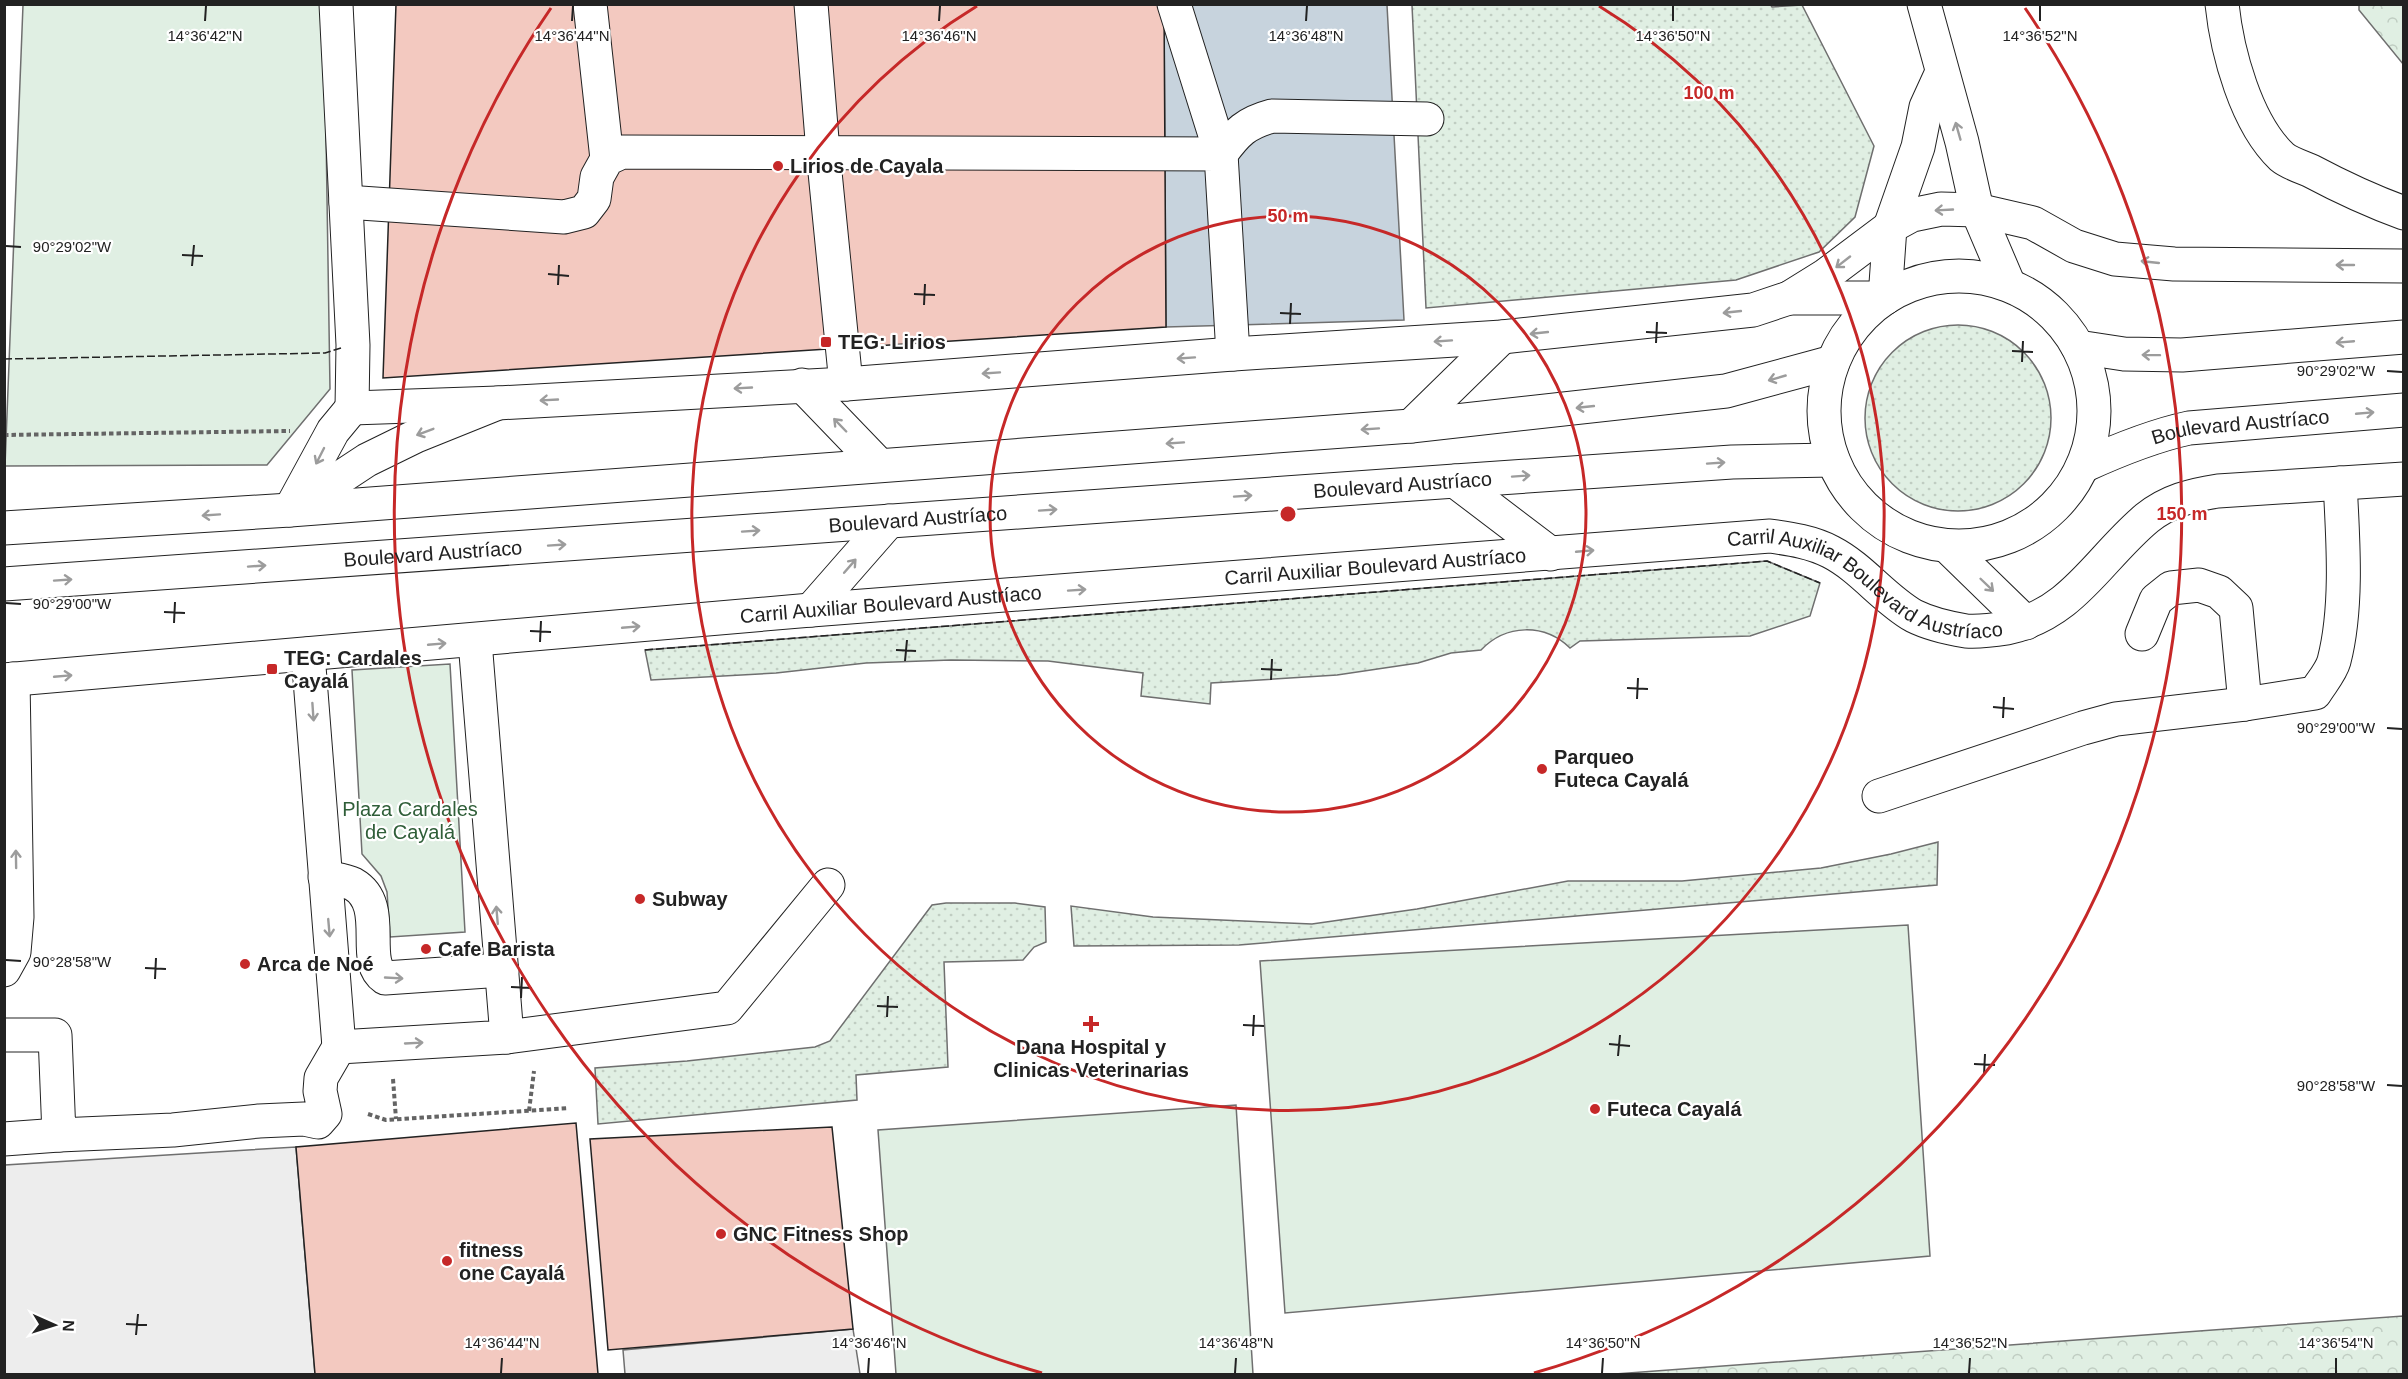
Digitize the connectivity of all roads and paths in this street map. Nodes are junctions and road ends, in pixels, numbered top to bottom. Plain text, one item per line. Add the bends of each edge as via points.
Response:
1 (336, 4) edge
2 (590, 4) edge
3 (811, 4) edge
4 (1174, 4) edge
5 (1924, 4) edge
6 (2222, 4) edge
7 (1942, 72) junction
8 (1427, 118) dead end
9 (823, 152) junction
10 (1221, 154) junction
11 (607, 159) junction
12 (346, 202) junction
13 (1977, 210) junction
14 (2403, 213) edge
15 (1890, 227) junction
16 (2403, 266) edge
17 (2009, 285) junction
18 (1789, 298) junction
19 (1885, 298) junction
20 (1502, 337) junction
21 (2403, 337) edge
22 (2078, 347) junction
23 (1233, 354) junction
24 (1833, 362) junction
25 (846, 384) junction
26 (802, 385) junction
27 (498, 403) junction
28 (2403, 410) edge
29 (342, 420) junction
30 (1411, 426) junction
31 (4, 435) edge
32 (1833, 460) junction
33 (879, 465) junction
34 (2083, 466) junction
35 (2403, 479) edge
36 (1455, 481) junction
37 (2340, 483) junction
38 (290, 510) junction
39 (889, 521) junction
40 (4, 528) edge
41 (1948, 547) junction
42 (1551, 554) junction
43 (4, 584) edge
44 (811, 610) junction
45 (2026, 623) junction
46 (2142, 634) dead end
47 (475, 641) junction
48 (308, 654) junction
49 (8, 679) edge
50 (2245, 704) junction
51 (9, 718) edge
52 (1879, 796) dead end
53 (325, 877) junction
54 (828, 885) dead end
55 (4, 970) edge
56 (502, 970) junction
57 (4, 1035) edge
58 (507, 1037) junction
59 (339, 1047) junction
60 (535, 1061) dead end
61 (392, 1069) dead end
62 (568, 1108) dead end
63 (529, 1111) junction
64 (368, 1114) dead end
65 (396, 1120) junction
66 (59, 1136) junction
67 (4, 1139) edge

1 - 12 street
2 - 11 street
3 - 9 street
4 - 10 street
5 - 7 street
6 - 14 street via 2230,52 2241,83 2258,125 2283,158
13 -> 7 street
7 - 15 street via 1926,107 1918,147
8 - 10 street via 1272,116 1255,120 1236,134
9 - 10 street
9 - 11 street via 622,152
9 - 25 street
10 - 23 street
11 - 12 street via 597,177 594,199 584,212 564,217
12 - 29 street via 353,345
13 -> 15 street via 1941,209 1912,215
16 -> 13 street via 2174,264 2115,259 2074,246 2033,223
13 - 17 street
15 -> 18 street
15 - 19 street
17 - 19 street via 1974,276 1943,276
17 - 22 street via 2034,298 2059,320
18 - 19 street
18 -> 20 street via 1753,310
19 - 24 street via 1846,336
20 -> 23 street
20 - 30 street
21 -> 22 street via 2182,355 2124,354
22 - 34 street via 2090,376 2094,406 2092,436
23 -> 25 street
24 -> 30 street via 1726,391
24 - 32 street via 1825,394 1825,428
25 - 26 street
26 -> 27 street
33 -> 26 street
27 - 29 street
27 -> 38 street via 367,460
34 -> 28 street, Boulevard Austríaco via 2148,439 2189,428
29 - 31 path
29 -> 38 street
30 -> 33 street
36 -> 32 street, Boulevard Austríaco via 1732,462
32 - 41 street via 1851,493 1878,520 1911,539
33 - 38 street
34 - 41 street via 2067,494 2044,517 2017,535 1986,545
35 - 37 street, Carril Auxiliar Boulevard Austríaco
39 -> 36 street, Boulevard Austríaco
36 - 42 street
37 - 45 street, Carril Auxiliar Boulevard Austríaco via 2218,491 2170,503 2148,517 2075,592
37 - 50 street via 2344,556 2334,663 2315,693
38 -> 40 street
43 -> 39 street, Boulevard Austríaco
44 -> 39 street
41 -> 45 street
44 -> 42 street, Carril Auxiliar Boulevard Austríaco
42 -> 45 street, Carril Auxiliar Boulevard Austríaco via 1770,536 1801,541 1832,553 1913,615 1940,626 1969,631
47 -> 44 street, Carril Auxiliar Boulevard Austríaco
46 - 50 street via 2156,600 2171,588 2199,585 2219,592 2236,608
48 -> 47 street, Carril Auxiliar Boulevard Austríaco
56 -> 47 street
49 -> 48 street, Carril Auxiliar Boulevard Austríaco
48 -> 53 street
49 - 51 street
50 - 52 street via 2116,719
55 -> 51 street via 14,952 17,917
53 -> 56 street via 353,884 369,902 375,965 385,978
53 -> 59 street
54 - 58 street via 727,1008
56 - 58 street
57 - 66 street via 55,1035
59 -> 58 street
59 - 66 street via 321,1078 325,1114 318,1122 304,1119
60 - 63 path
61 - 65 path
62 - 63 path
63 - 65 path
64 - 65 path
66 - 67 street

